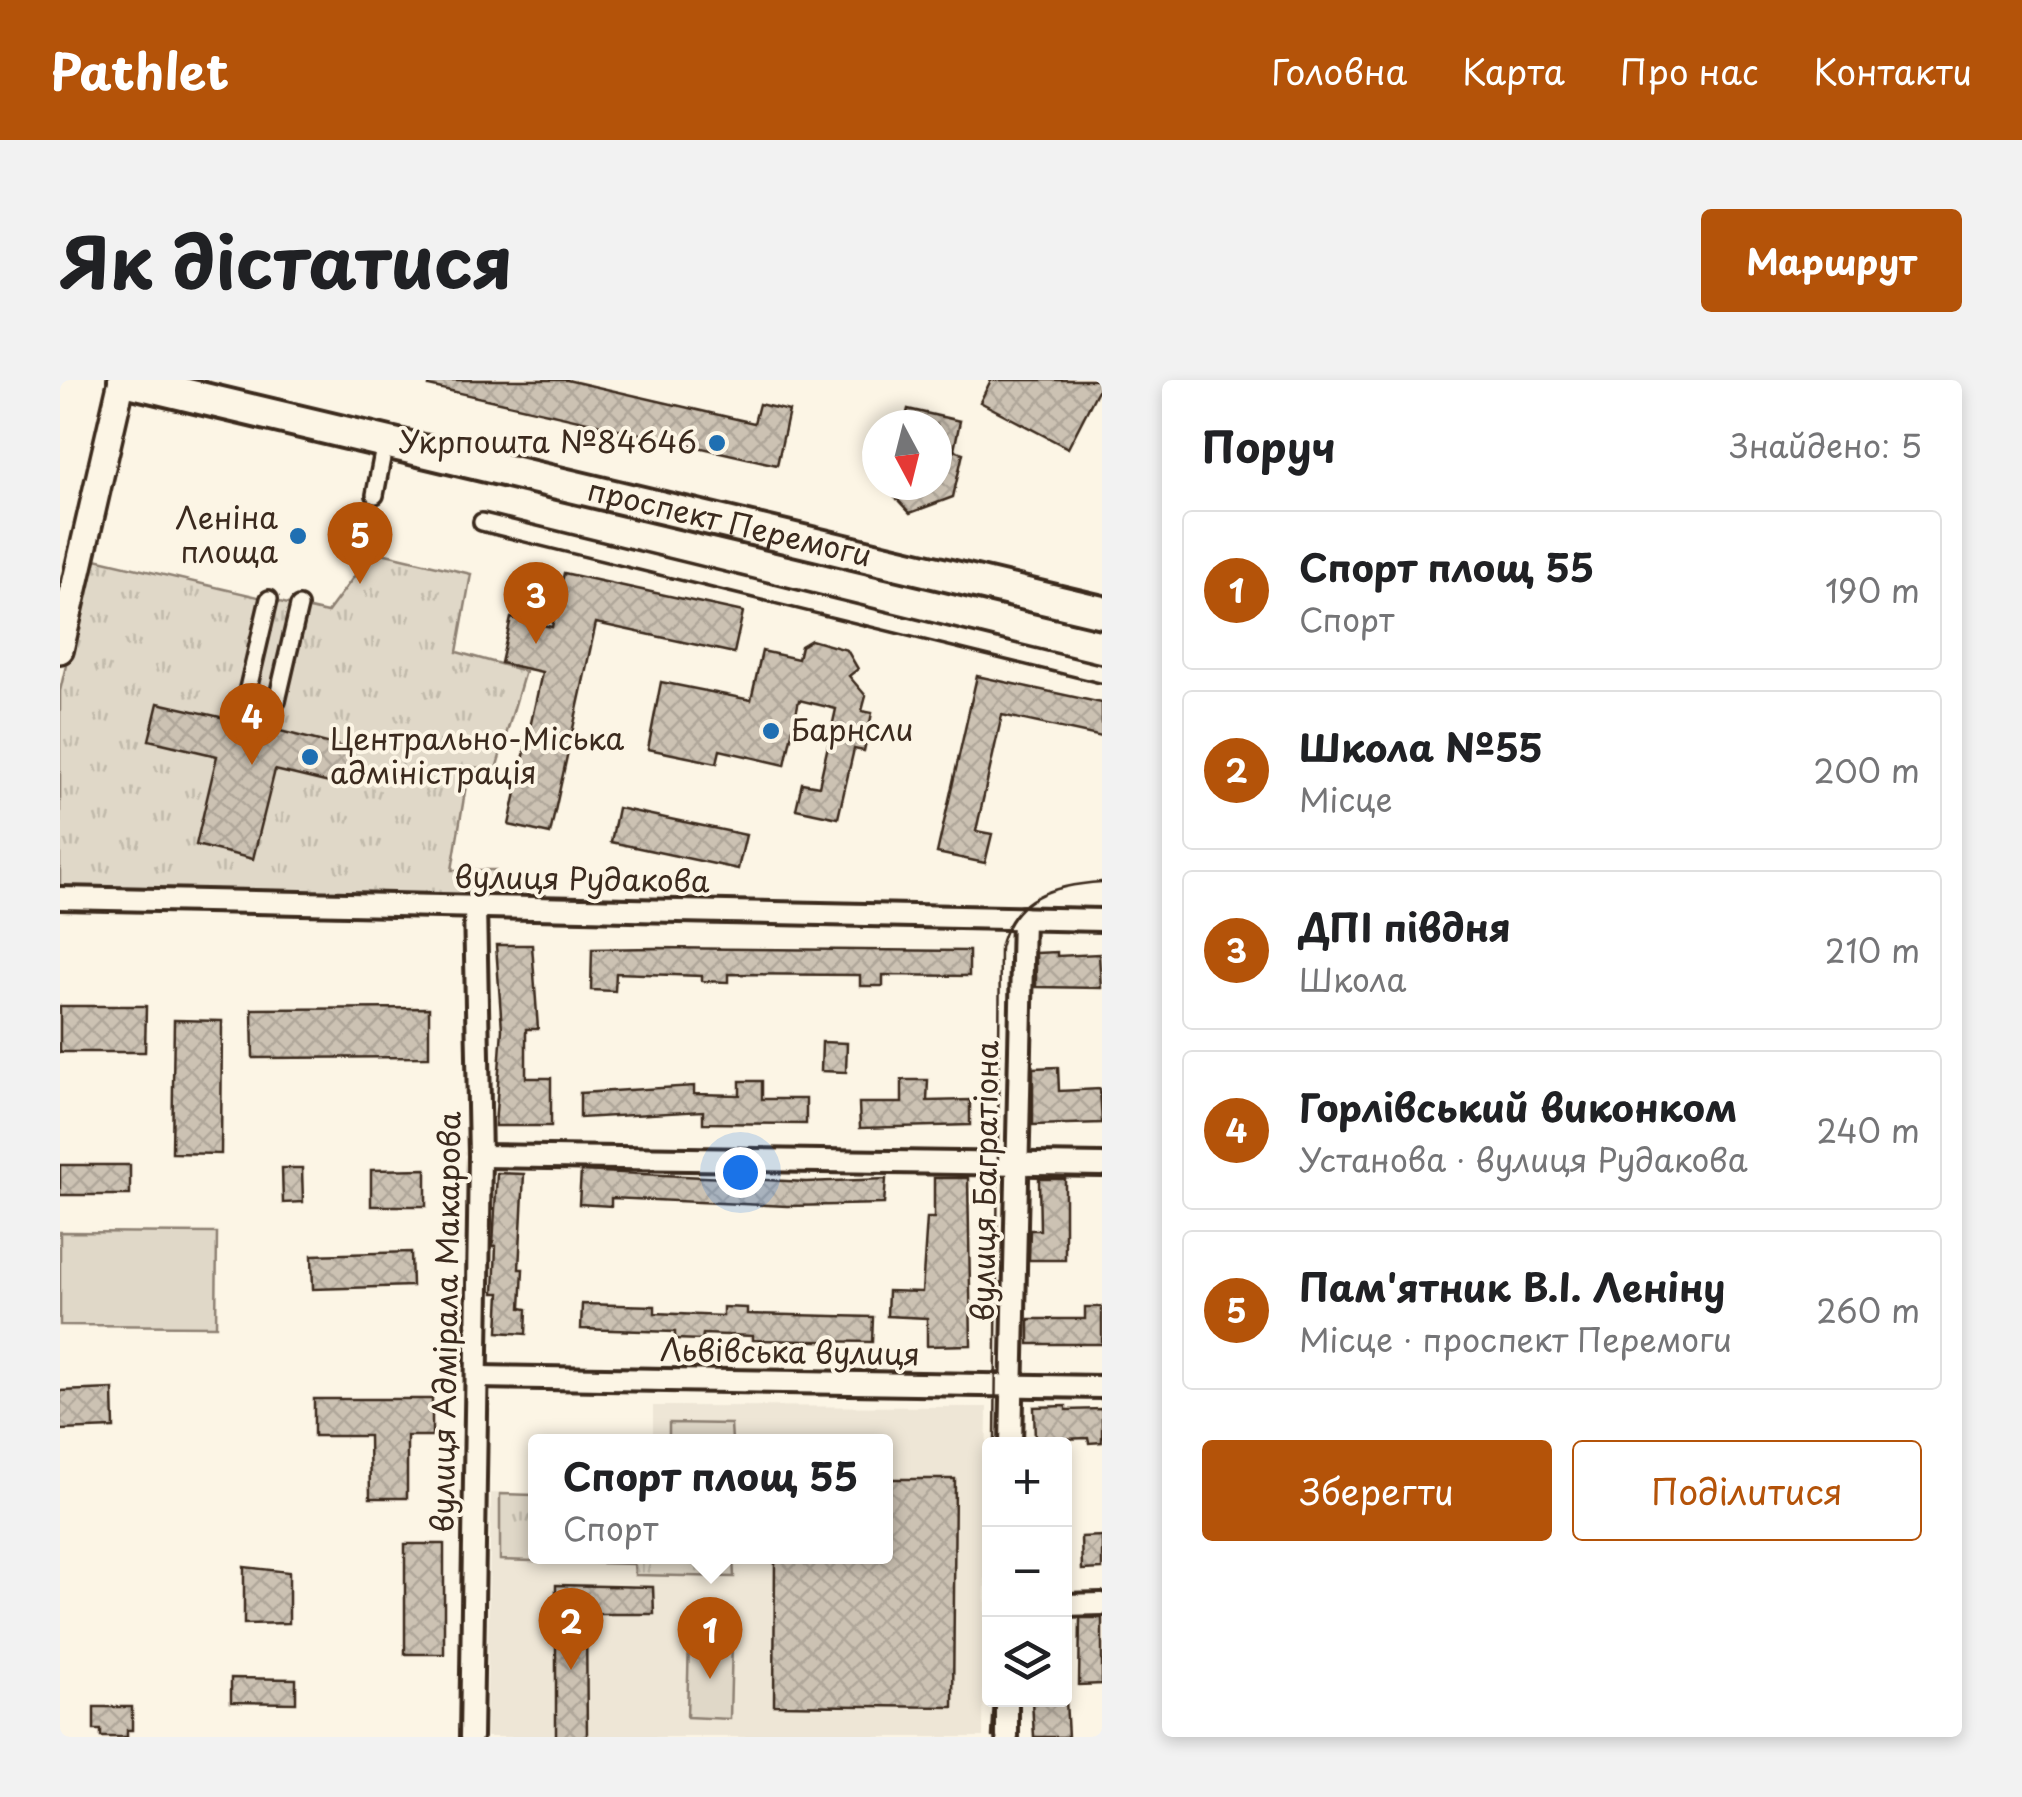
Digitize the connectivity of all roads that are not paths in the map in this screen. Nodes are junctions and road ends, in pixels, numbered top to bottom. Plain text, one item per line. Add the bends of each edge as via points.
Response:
1 (123, 380) edge
2 (385, 442) junction
3 (375, 495) dead end
4 (482, 522) dead end
5 (268, 599) dead end
6 (300, 606) dead end
7 (1102, 612) edge
8 (60, 650) edge
9 (1102, 674) edge
10 (261, 697) junction
11 (254, 724) dead end
12 (60, 898) edge
13 (475, 908) junction
14 (1023, 918) junction
15 (1102, 920) edge
16 (480, 1156) junction
17 (1016, 1164) junction
18 (1102, 1165) edge
19 (478, 1378) junction
20 (1012, 1386) junction
21 (1102, 1386) edge
22 (1011, 1437) edge
23 (1102, 1604) edge
24 (1072, 1605) edge
25 (1007, 1707) edge
26 (471, 1737) edge
27 (1007, 1737) edge

1 - 2 main road, проспект Перемоги
1 - 8 street
2 - 3 street
2 - 7 main road, проспект Перемоги
4 - 9 street
5 - 10 street via 248,693
6 - 10 street via 277,701
10 - 11 street
12 - 13 street, вулиця Рудакова
13 - 14 street, вулиця Рудакова
13 - 16 street, вулиця Адмірала Макарова
14 - 15 street, вулиця Рудакова
14 - 17 street, вулиця Багратіона
16 - 17 street
16 - 19 street, вулиця Адмірала Макарова
17 - 18 street
17 - 20 street, вулиця Багратіона
19 - 20 street, Львівська вулиця
19 - 26 street, вулиця Адмірала Макарова
20 - 21 street, Львівська вулиця
20 - 22 street, вулиця Багратіона
23 - 24 street
25 - 27 street

